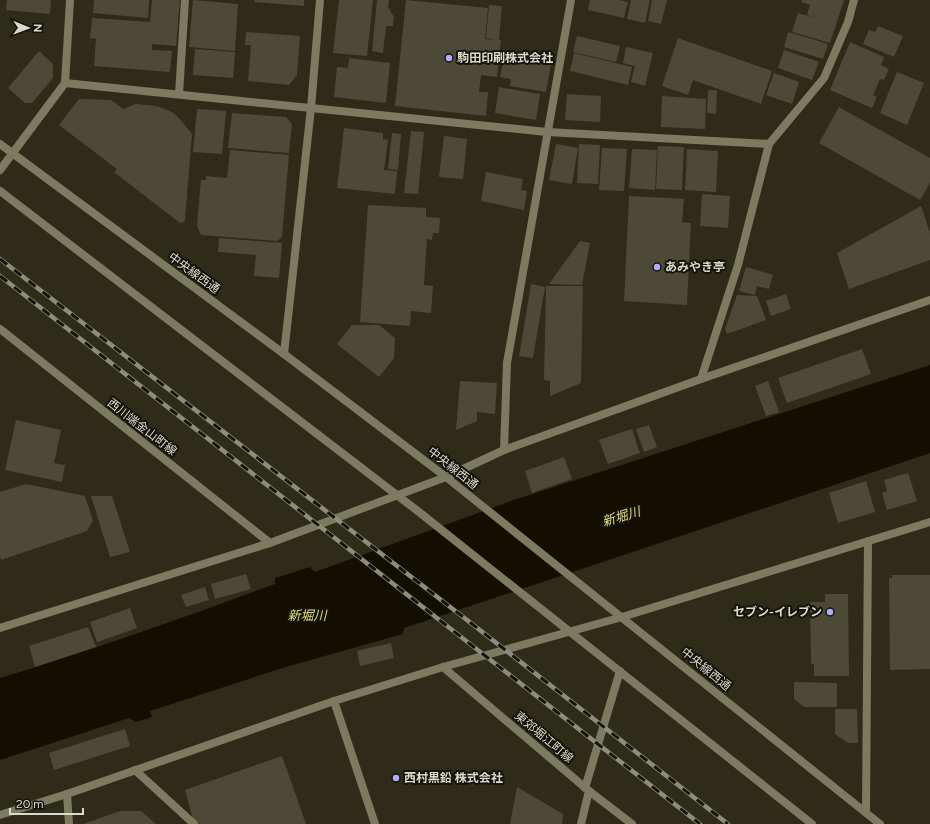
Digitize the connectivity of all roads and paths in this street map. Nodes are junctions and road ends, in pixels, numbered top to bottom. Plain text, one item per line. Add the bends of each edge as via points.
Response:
1 (70, 0) edge
2 (185, 0) edge
3 (320, 0) edge
4 (571, 0) edge
5 (854, 0) edge
6 (65, 83) junction
7 (178, 94) junction
8 (311, 108) junction
9 (547, 132) junction
10 (0, 144) edge
11 (770, 144) junction
12 (12, 154) junction
13 (0, 170) edge
14 (0, 191) edge
15 (930, 300) edge
16 (0, 329) edge
17 (284, 354) junction
18 (701, 379) junction
19 (504, 450) junction
20 (446, 477) junction
21 (398, 495) junction
22 (930, 522) edge
23 (868, 541) junction
24 (270, 543) junction
25 (622, 617) junction
26 (0, 628) edge
27 (570, 632) junction
28 (443, 667) junction
29 (620, 671) junction
30 (334, 701) junction
31 (135, 770) junction
32 (587, 789) junction
33 (67, 794) junction
34 (866, 812) junction
35 (0, 815) edge
36 (69, 824) edge
37 (194, 824) edge
38 (375, 824) edge
39 (581, 824) edge
40 (632, 824) edge
41 (812, 824) edge
42 (880, 824) edge

1 - 6 street
2 - 7 street
3 - 8 street
4 - 9 street
5 - 11 street via 848,22 824,78
6 - 7 street
6 - 12 street
7 - 8 street
8 - 9 street
8 - 17 street
9 - 11 street
9 - 19 street via 507,363
10 - 12 street, 中央線西通
11 - 18 street via 738,265
12 - 13 street
12 - 17 street, 中央線西通
14 - 21 street
15 - 18 street
16 - 24 street, 西川端金山町線
17 - 20 street, 中央線西通
18 - 19 street
19 - 20 street
20 - 21 street
20 - 25 street, 中央線西通
21 - 24 street
21 - 27 street
22 - 23 street
23 - 25 street
23 - 34 street
24 - 26 street
25 - 27 street
25 - 34 street, 中央線西通
27 - 28 street
27 - 29 street
28 - 30 street
28 - 32 street, 東郊堀江町線
29 - 32 street
29 - 41 street
30 - 31 street
30 - 38 street
31 - 33 street
31 - 37 street
32 - 39 street
32 - 40 street, 東郊堀江町線
33 - 35 street
33 - 36 street
34 - 42 street, 中央線西通

